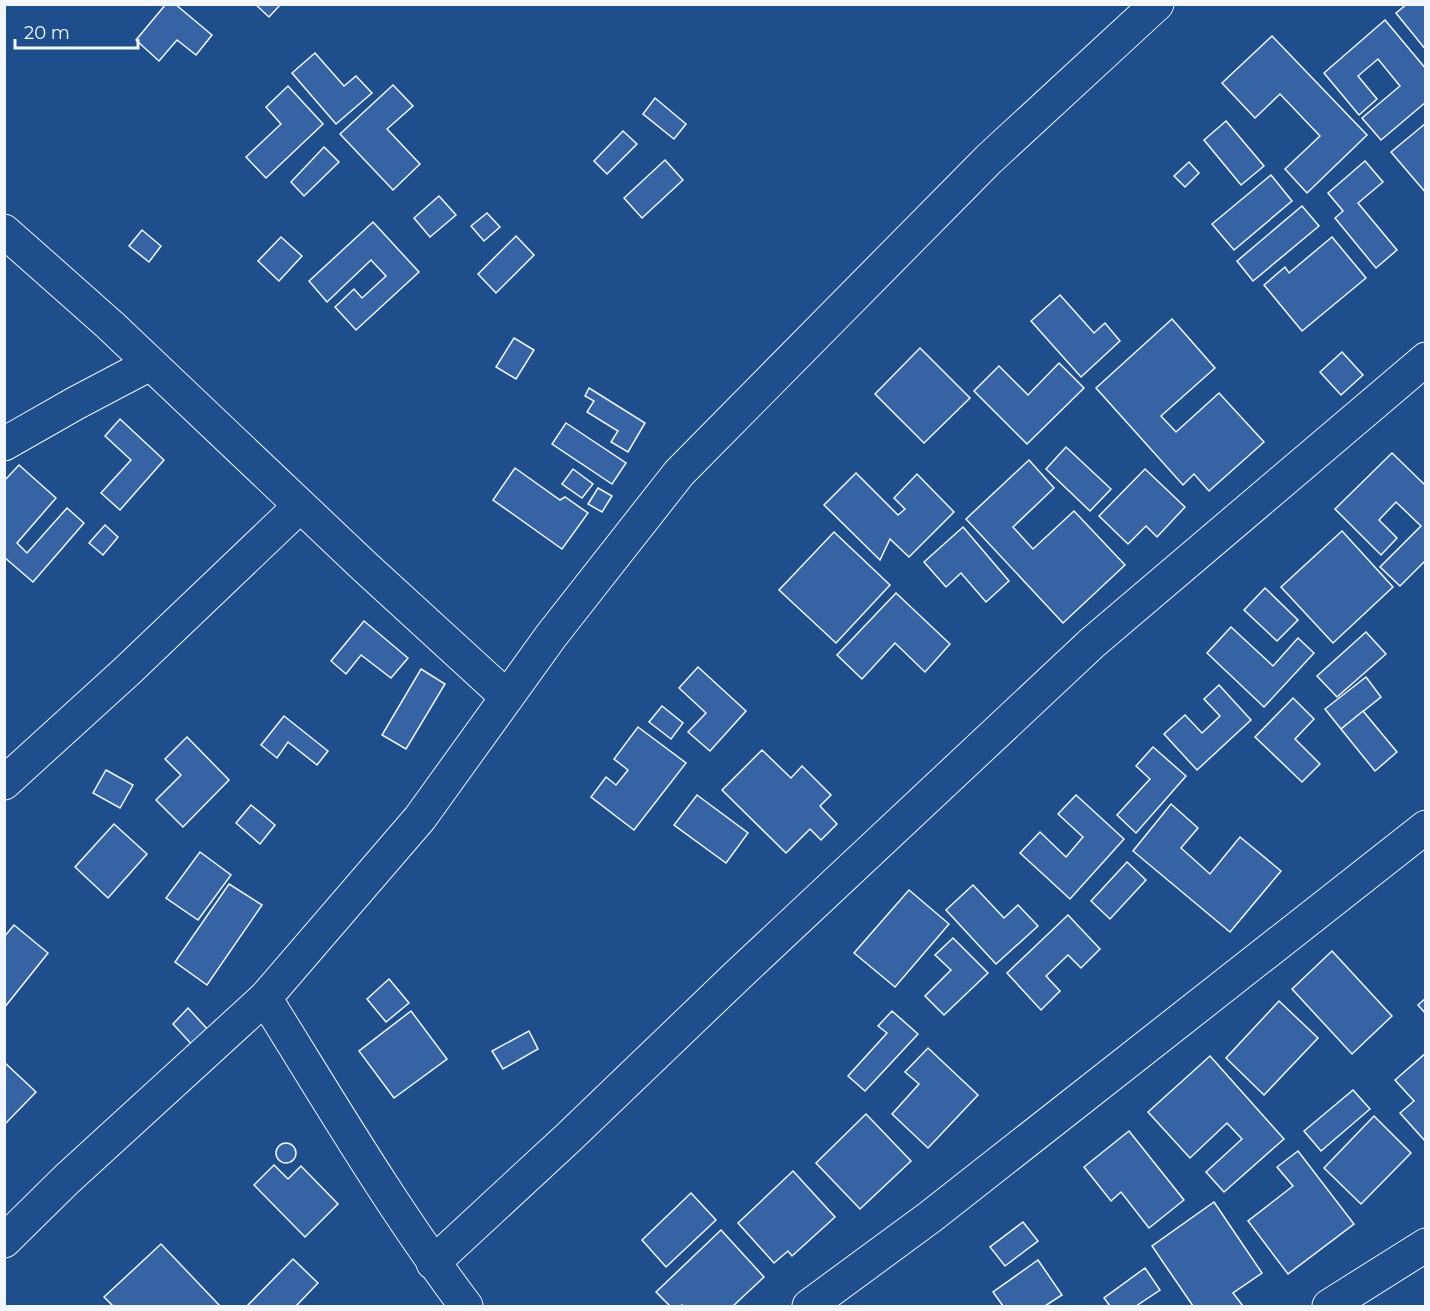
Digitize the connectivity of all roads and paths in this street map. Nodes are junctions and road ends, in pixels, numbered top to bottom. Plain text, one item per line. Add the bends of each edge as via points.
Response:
1 (1157, 4) edge
2 (4, 231) edge
3 (1425, 359) edge
4 (150, 364) junction
5 (4, 444) edge
6 (300, 506) junction
7 (507, 697) junction
8 (4, 783) edge
9 (1425, 827) edge
10 (265, 998) junction
11 (4, 1241) edge
12 (1425, 1245) edge
13 (433, 1263) junction
14 (466, 1306) edge
15 (809, 1306) edge
16 (1329, 1306) edge

1 - 7 street via 989,159 679,473
2 - 4 street
3 - 13 street via 1092,643
4 - 5 street
4 - 6 street
6 - 7 street
6 - 8 street
7 - 10 street via 420,818
9 - 15 street via 930,1217
10 - 11 street
10 - 13 street
12 - 16 street
13 - 14 street

